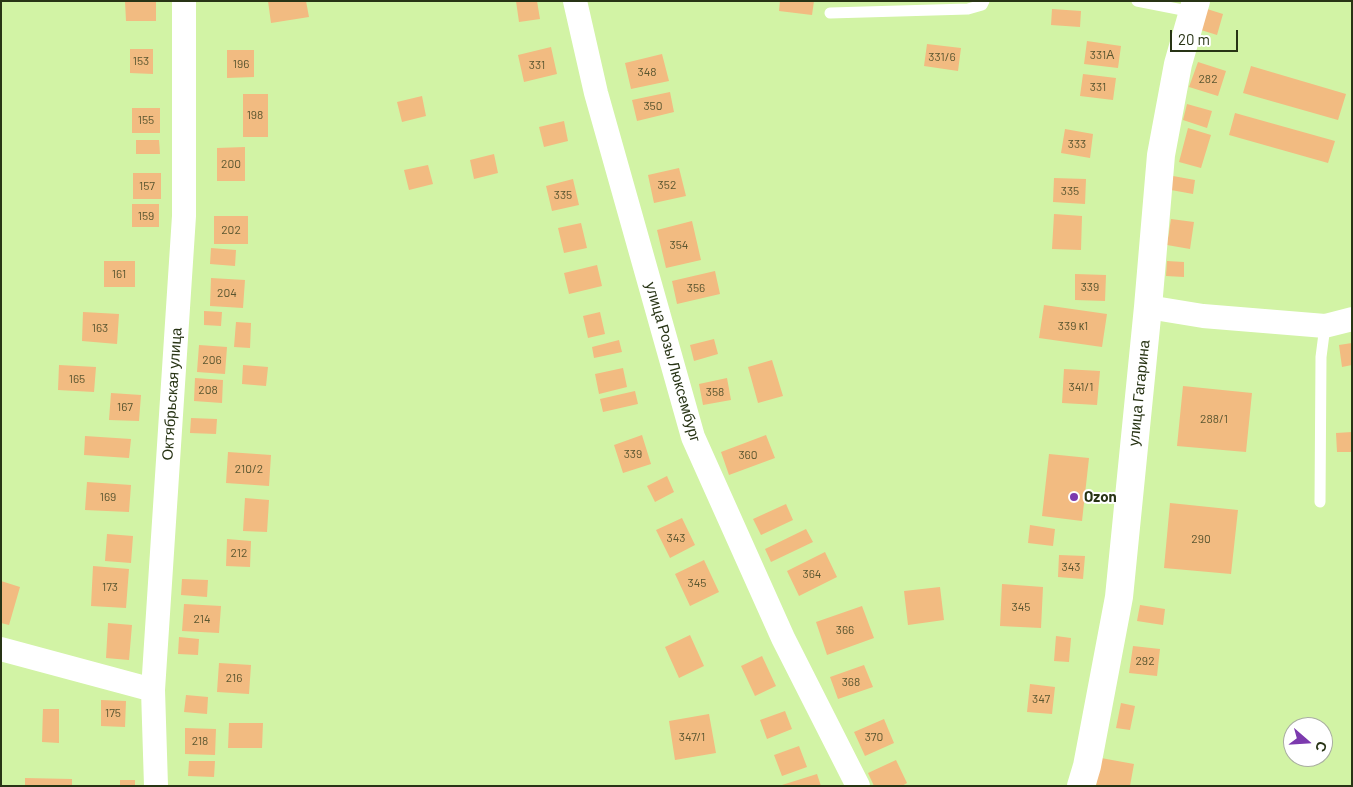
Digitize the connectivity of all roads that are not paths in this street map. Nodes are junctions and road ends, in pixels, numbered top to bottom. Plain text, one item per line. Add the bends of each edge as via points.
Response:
1 (184, 1) edge
2 (575, 1) edge
3 (984, 1) edge
4 (1137, 1) edge
5 (1194, 7) edge
6 (830, 13) dead end
7 (1148, 307) junction
8 (1352, 319) edge
9 (1325, 326) junction
10 (1320, 502) dead end
11 (1, 649) edge
12 (153, 690) junction
13 (156, 786) edge
14 (858, 786) edge
15 (1081, 786) edge

1 - 12 street, Октябрьская улица via 184,216
2 - 14 street, улица Розы Люксембург via 596,94 693,437 783,638
3 - 6 lane via 968,9
4 - 5 lane
5 - 7 main road, улица Гагарина via 1178,64 1161,155
7 - 9 street via 1202,316
7 - 15 main road, улица Гагарина via 1119,597
8 - 9 street
9 - 10 lane via 1321,357
11 - 12 street
12 - 13 street, Октябрьская улица

